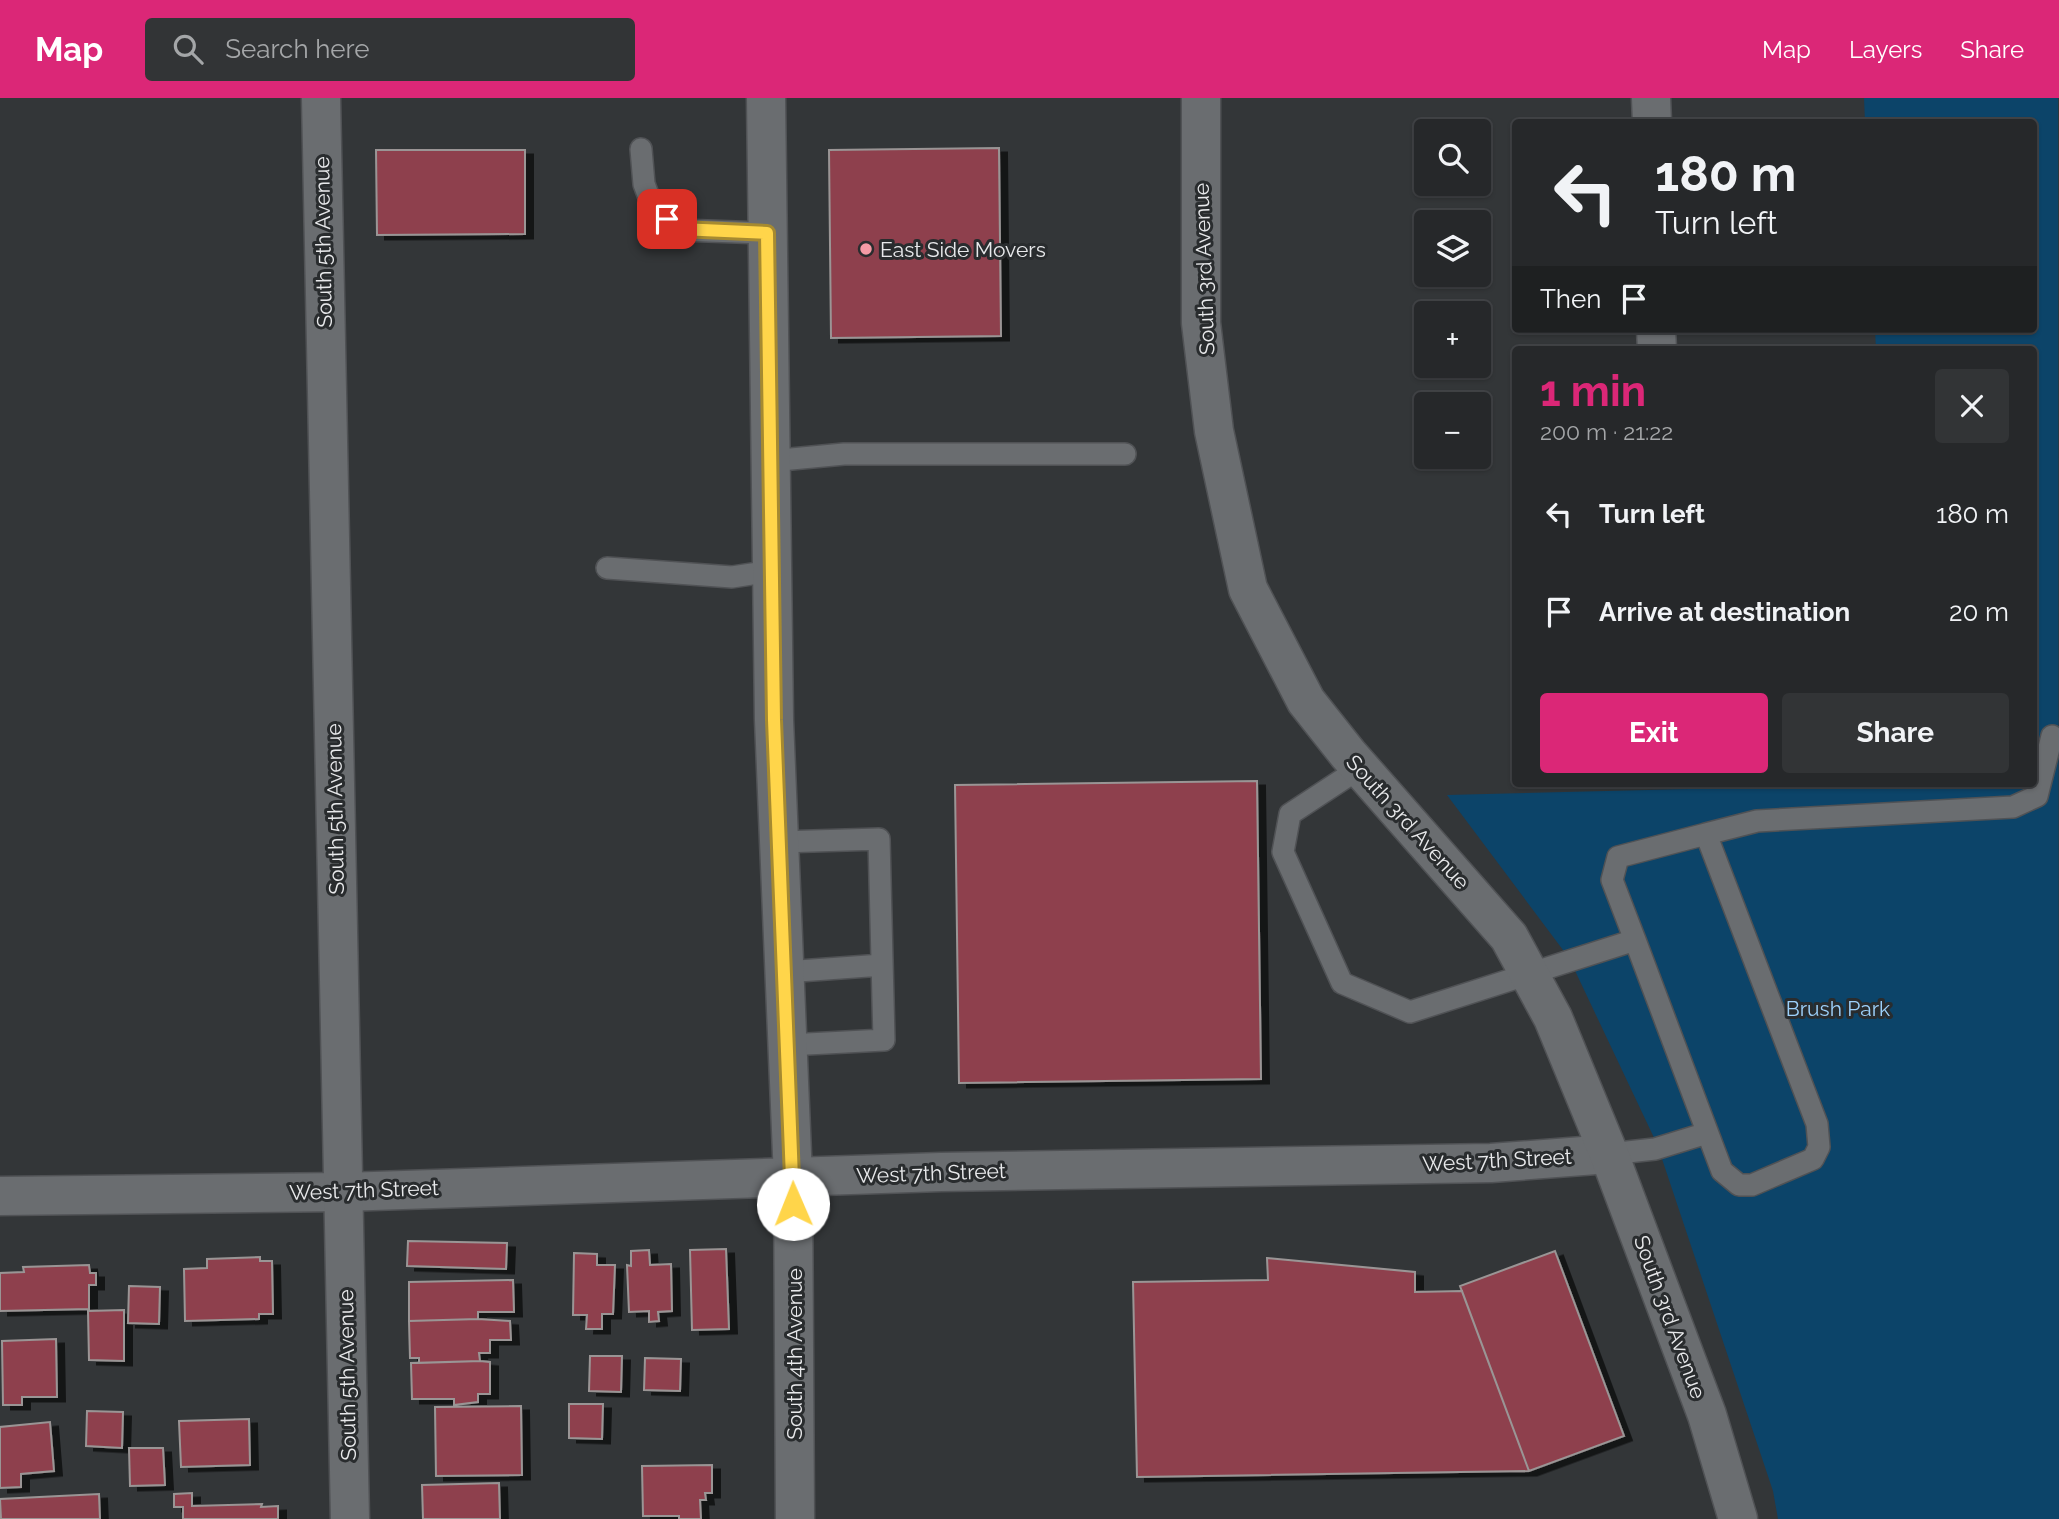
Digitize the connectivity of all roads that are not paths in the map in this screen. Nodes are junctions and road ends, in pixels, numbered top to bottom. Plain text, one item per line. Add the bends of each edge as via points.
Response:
1 (321, 98) edge
2 (766, 98) edge
3 (1201, 98) edge
4 (1651, 98) edge
5 (1652, 119) edge
6 (641, 149) dead end
7 (767, 233) junction
8 (1125, 454) dead end
9 (770, 461) junction
10 (607, 568) dead end
11 (772, 571) junction
12 (2052, 736) dead end
13 (1360, 768) junction
14 (1706, 834) junction
15 (780, 842) junction
16 (1635, 940) junction
17 (882, 965) junction
18 (785, 972) junction
19 (1528, 974) junction
20 (788, 1045) junction
21 (1707, 1133) junction
22 (1609, 1154) junction
23 (793, 1178) junction
24 (343, 1192) junction
25 (0, 1196) edge
26 (350, 1519) edge
27 (795, 1519) edge
28 (1738, 1519) edge

1 - 24 street, South 5th Avenue
2 - 7 street, South 4th Avenue
3 - 13 street, South 3rd Avenue via 1201,323 1214,431 1248,589 1306,701
4 - 5 street
6 - 7 lane via 643,184 653,208 680,229
7 - 9 street, South 4th Avenue
8 - 9 lane via 844,454
9 - 11 street, South 4th Avenue
10 - 11 lane via 732,577
11 - 15 street, South 4th Avenue
12 - 14 lane via 2037,796 2013,807 1757,821
13 - 19 street, South 3rd Avenue via 1509,937
13 - 19 lane via 1290,814 1283,852 1342,983 1410,1012
14 - 16 lane via 1618,857 1612,880
14 - 21 lane via 1816,1124 1819,1147 1813,1159 1752,1185 1739,1185 1722,1171
15 - 17 lane via 879,839
15 - 18 street, South 4th Avenue
16 - 19 lane
16 - 21 lane
17 - 18 lane
17 - 20 lane via 884,1040
18 - 20 street, South 4th Avenue
19 - 22 street, South 3rd Avenue via 1553,1018
20 - 23 street, South 4th Avenue
21 - 22 lane via 1655,1149
22 - 23 street, West 7th Street via 1491,1163
22 - 28 street, South 3rd Avenue via 1707,1415
23 - 24 street, West 7th Street
23 - 27 street, South 4th Avenue
24 - 25 street, West 7th Street
24 - 26 street, South 5th Avenue

